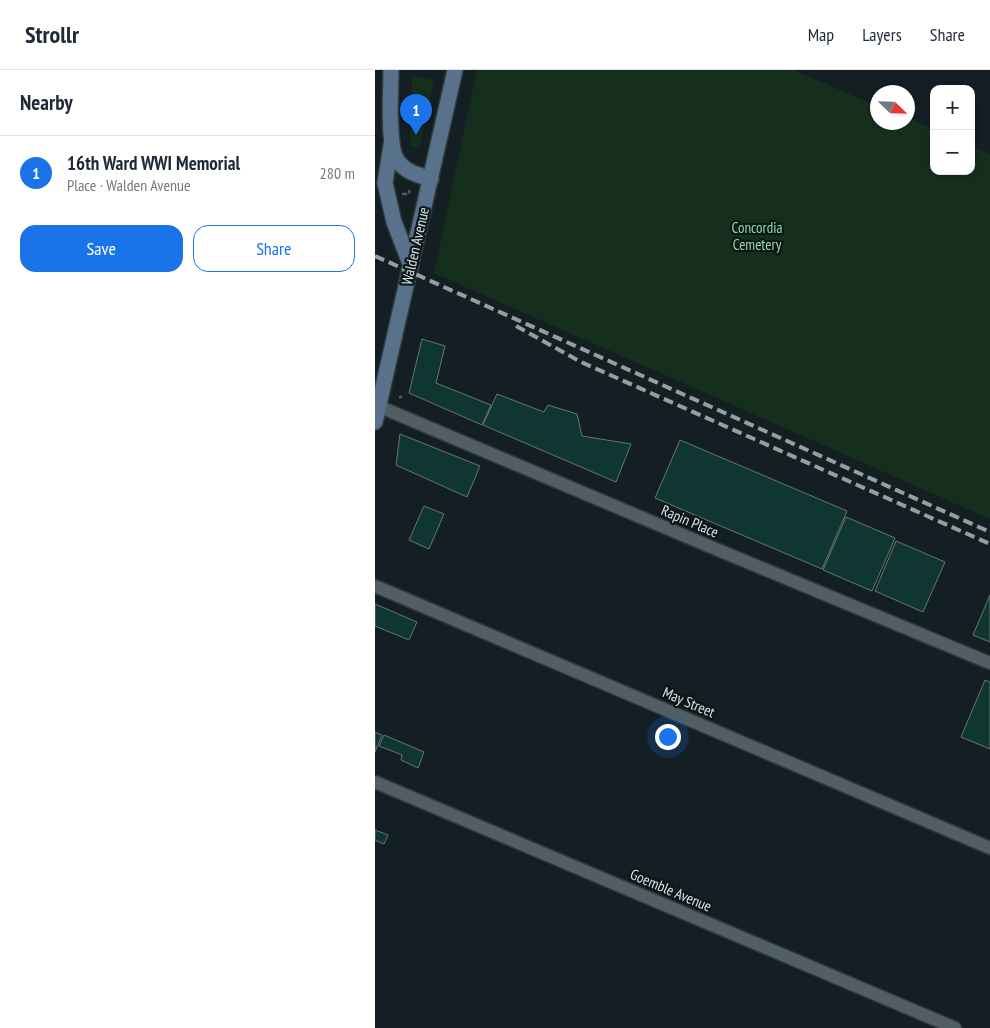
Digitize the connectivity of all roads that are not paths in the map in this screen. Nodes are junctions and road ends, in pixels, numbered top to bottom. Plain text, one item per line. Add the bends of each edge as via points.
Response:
1 (391, 70) edge
2 (455, 70) edge
3 (391, 144) junction
4 (431, 179) junction
5 (411, 266) junction
6 (378, 406) junction
7 (375, 422) edge
8 (375, 586) edge
9 (990, 664) edge
10 (375, 782) edge
11 (990, 848) edge
12 (955, 1028) edge

1 - 3 main road
2 - 4 main road, Walden Avenue
3 - 4 main road via 396,159 405,168
3 - 5 main road via 385,183 394,222
4 - 5 main road, Walden Avenue
5 - 6 main road, Walden Avenue
6 - 7 main road, Walden Avenue
6 - 9 street, Rapin Place
8 - 11 street, May Street
10 - 12 street, Goemble Avenue

